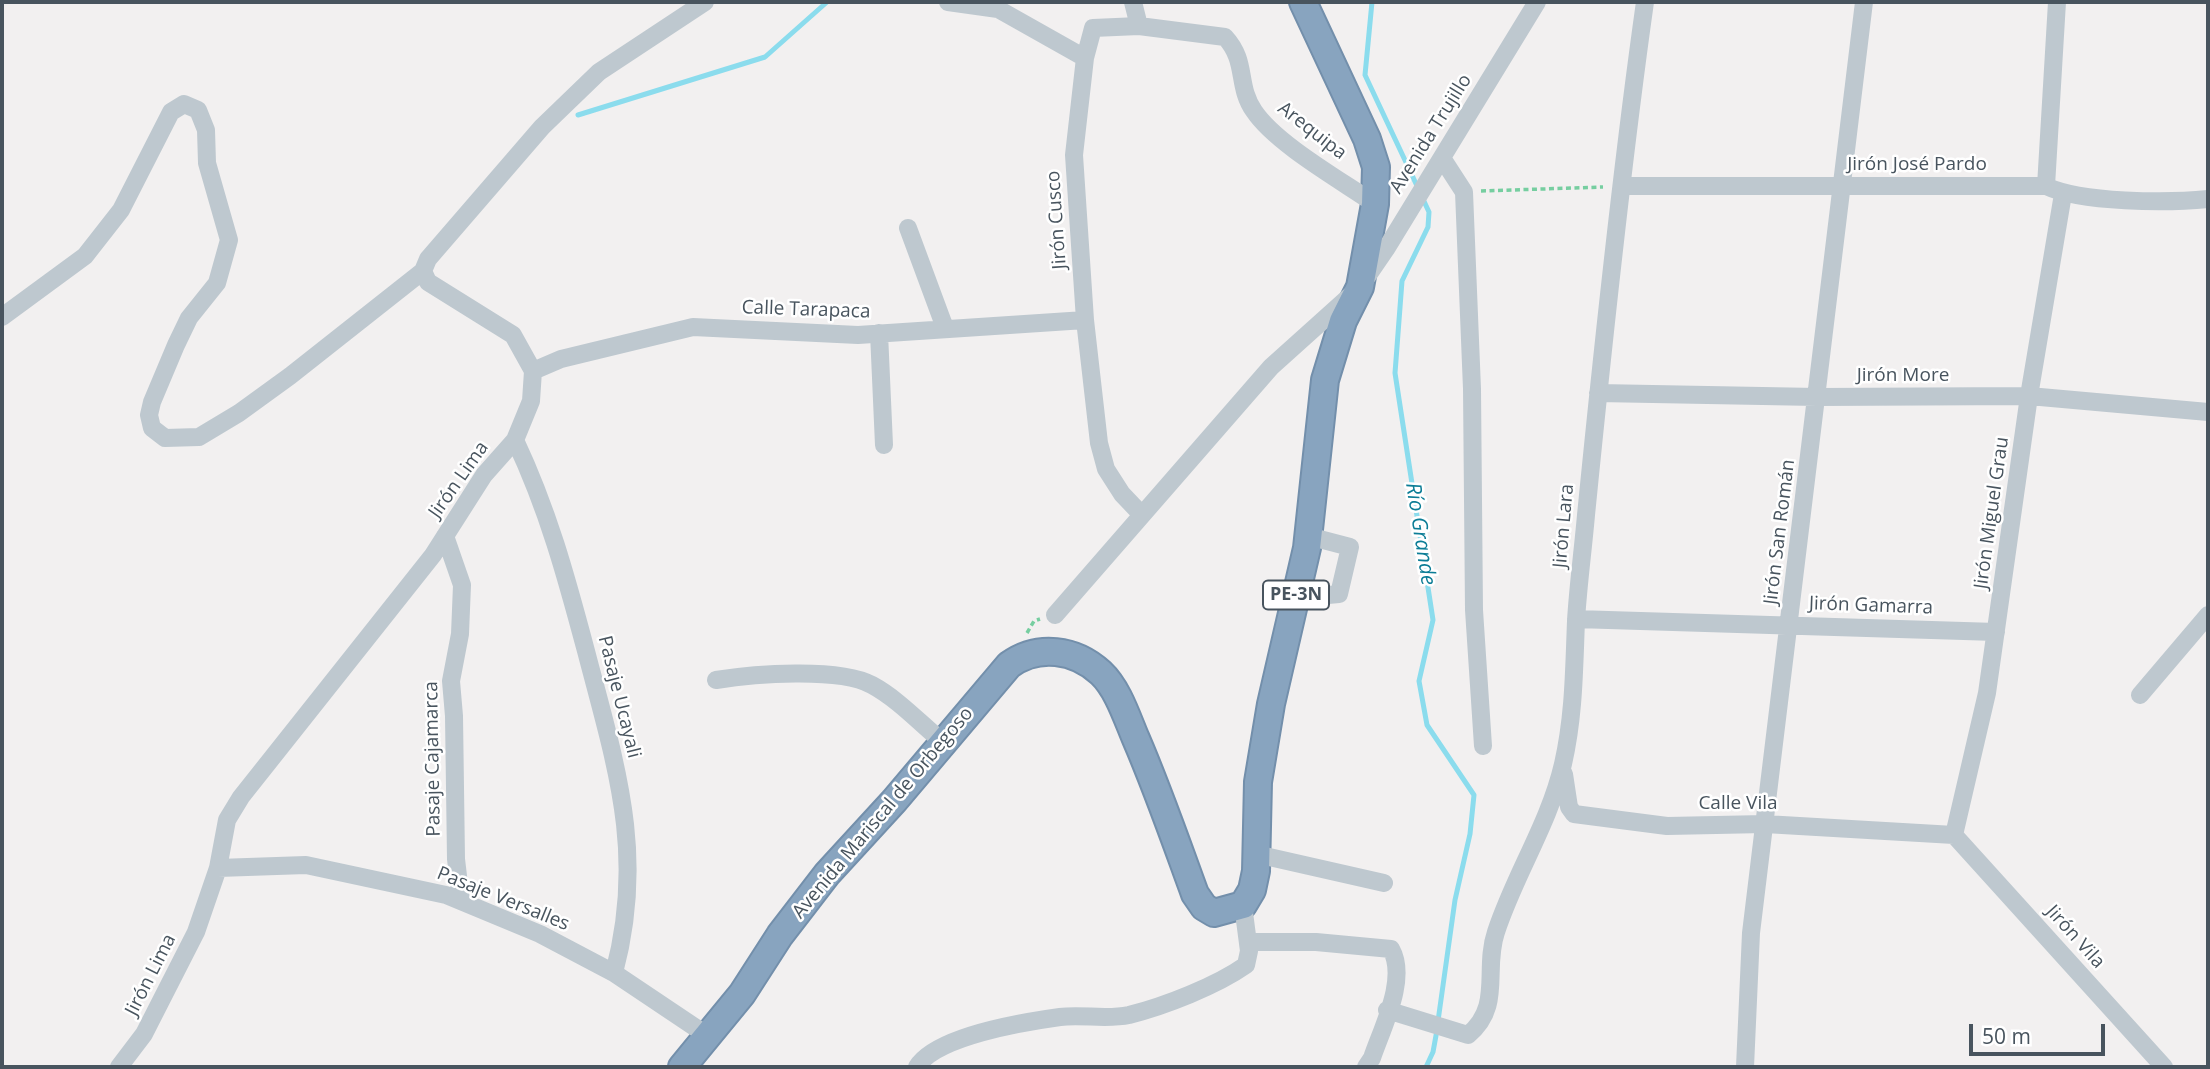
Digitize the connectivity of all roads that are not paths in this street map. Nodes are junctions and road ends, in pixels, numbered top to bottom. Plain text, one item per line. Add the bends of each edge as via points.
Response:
1 (705, 2) edge
2 (948, 2) edge
3 (1133, 2) edge
4 (1303, 2) edge
5 (1537, 2) edge
6 (1645, 2) edge
7 (1864, 2) edge
8 (2057, 2) edge
9 (1139, 26) junction
10 (1085, 58) junction
11 (1440, 162) junction
12 (1623, 186) junction
13 (1843, 186) junction
14 (2046, 186) junction
15 (2063, 194) junction
16 (2208, 199) edge
17 (1375, 204) junction
18 (908, 228) dead end
19 (423, 271) junction
20 (1360, 287) junction
21 (2, 317) edge
22 (1085, 320) junction
23 (945, 328) junction
24 (879, 334) junction
25 (533, 371) junction
26 (1598, 393) junction
27 (2029, 396) junction
28 (1817, 397) junction
29 (2208, 412) edge
30 (515, 440) junction
31 (884, 445) dead end
32 (1142, 515) junction
33 (445, 536) junction
34 (1308, 536) junction
35 (1295, 598) junction
36 (1055, 615) dead end
37 (2208, 615) edge
38 (1576, 619) junction
39 (1789, 623) junction
40 (1996, 632) junction
41 (716, 680) dead end
42 (2140, 695) dead end
43 (944, 743) junction
44 (1483, 746) dead end
45 (1562, 765) junction
46 (1765, 824) junction
47 (1954, 835) junction
48 (1256, 854) junction
49 (218, 867) junction
50 (1384, 883) dead end
51 (461, 901) junction
52 (1243, 905) junction
53 (1248, 942) junction
54 (614, 973) junction
55 (1394, 1013) junction
56 (708, 1036) junction
57 (119, 1067) edge
58 (682, 1067) edge
59 (916, 1067) edge
60 (1366, 1067) edge
61 (1745, 1067) edge
62 (2164, 1067) edge

1 - 19 street via 599,72 542,127 428,259
2 - 10 street via 998,9
3 - 9 street
4 - 17 highway via 1367,139 1376,167
5 - 11 street, Avenida Trujillo / PE-3N
6 - 12 street, Jirón Lara
7 - 13 street, Jirón San Román
8 - 14 street
9 - 10 street, Arequipa via 1097,26 1090,33
9 - 17 street, Arequipa via 1226,37 1240,59 1242,88 1254,112 1280,137
10 - 22 street, Jirón Cusco via 1074,155
11 - 20 street, Avenida Trujillo / PE-3N
11 - 44 street via 1464,192 1473,402 1474,610
12 - 13 street, Jirón José Pardo
12 - 26 street, Jirón Lara
13 - 14 street, Jirón José Pardo
13 - 28 street, Jirón San Román
14 - 15 street, Jirón José Pardo
15 - 16 street, Jirón José Pardo
15 - 27 street, Jirón Miguel Grau
17 - 20 highway
18 - 23 street
19 - 21 street via 239,413 199,437 165,438 152,428 152,402 189,318 217,283 229,240 207,163 206,130 198,110 184,104 171,111 121,210 85,256
19 - 25 street via 428,282 513,335
20 - 32 street, Avenida Trujillo via 1271,367
20 - 34 highway, PE-3N via 1343,321 1325,380
22 - 23 street, Calle Tarapaca
22 - 32 street, Jirón Cusco via 1106,469
23 - 24 street, Calle Tarapaca
24 - 25 street, Calle Tarapaca via 693,327 561,359
24 - 31 street
25 - 30 street, Jirón Lima via 531,401
26 - 28 street, Jirón More
26 - 38 street, Jirón Lara
27 - 28 street, Jirón More
27 - 29 street, Jirón More
27 - 40 street, Jirón Miguel Grau
28 - 39 street, Jirón San Román
30 - 33 street, Jirón Lima via 484,475
30 - 54 street, Pasaje Ucayali via 563,560 607,723 626,817 630,858 625,932
32 - 36 street, Avenida Trujillo
33 - 49 street, Jirón Lima via 241,797 227,820
33 - 51 street, Pasaje Cajamarca via 462,584 460,634 450,681
34 - 35 highway, PE-3N
34 - 35 street via 1350,547 1339,594
35 - 48 highway, PE-3N via 1258,782
37 - 42 street
38 - 39 street, Jirón Gamarra
38 - 45 street, Jirón Lara via 1573,715
39 - 40 street, Jirón Gamarra
39 - 46 street, Jirón San Román
40 - 47 street, Jirón Miguel Grau via 1987,693
41 - 43 street via 776,674 851,677 881,691
43 - 52 highway, Avenida Mariscal de Orbegoso via 1021,656 1052,651 1084,660 1103,674 1123,706 1195,894 1214,913
43 - 56 highway, Avenida Mariscal de Orbegoso via 827,874
45 - 46 street, Calle Vila via 1574,814 1667,826
45 - 55 street, Jirón Lara via 1539,838 1496,932 1490,960 1490,1005 1482,1023 1468,1035
46 - 47 street, Calle Vila
46 - 61 street, Jirón San Román via 1751,933
47 - 62 street, Jirón Vila
48 - 50 street
48 - 52 highway, PE-3N via 1252,890
49 - 51 street, Pasaje Versalles via 306,865 417,887
49 - 57 street, Jirón Lima via 173,981 144,1034
51 - 54 street, Pasaje Versalles via 540,934
52 - 53 street
53 - 55 street via 1391,949 1397,975
53 - 59 street via 1247,965 1230,977 1164,1003 1128,1015 1060,1017 980,1034 939,1047
54 - 56 street, Pasaje Versalles
55 - 60 street
56 - 58 highway, Avenida Mariscal de Orbegoso

